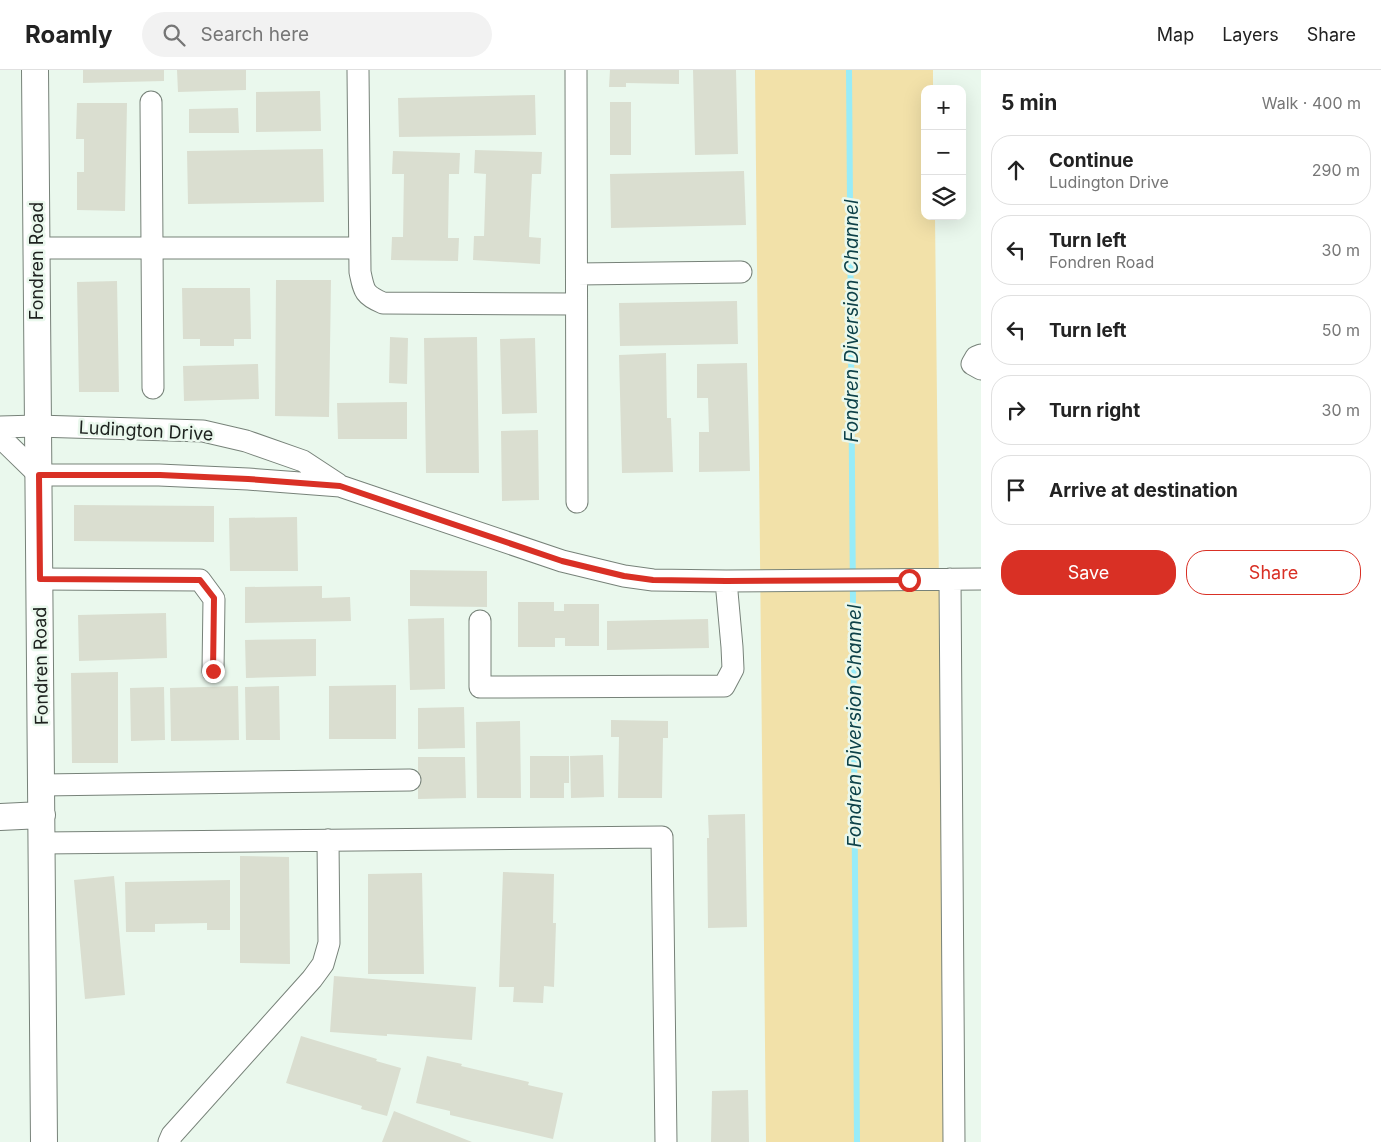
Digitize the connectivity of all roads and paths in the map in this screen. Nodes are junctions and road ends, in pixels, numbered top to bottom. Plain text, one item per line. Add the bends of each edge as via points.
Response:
1 (35, 70) edge
2 (358, 70) edge
3 (576, 70) edge
4 (151, 102) dead end
5 (37, 248) junction
6 (152, 248) junction
7 (359, 248) junction
8 (741, 272) dead end
9 (577, 274) junction
10 (576, 304) junction
11 (981, 355) edge
12 (981, 369) edge
13 (153, 388) dead end
14 (37, 426) junction
15 (0, 427) edge
16 (0, 437) edge
17 (39, 475) junction
18 (340, 486) junction
19 (578, 502) dead end
20 (981, 578) edge
21 (40, 579) junction
22 (950, 579) junction
23 (726, 581) junction
24 (480, 621) dead end
25 (213, 671) dead end
26 (410, 780) dead end
27 (42, 785) junction
28 (42, 816) junction
29 (0, 817) edge
30 (328, 840) junction
31 (41, 843) junction
32 (44, 1142) edge
33 (169, 1142) edge
34 (666, 1142) edge
35 (954, 1142) edge

1 - 5 main road, Fondren Road
2 - 7 street
3 - 9 street
4 - 6 street
5 - 6 street
5 - 14 main road, Fondren Road
6 - 7 street
6 - 13 street
7 - 10 street via 363,290 383,303
8 - 9 street
9 - 10 street
10 - 19 street
11 - 12 street via 972,364
14 - 15 street, Ludington Drive
14 - 17 main road, Fondren Road
14 - 18 street, Ludington Drive via 203,431 246,441 303,461
16 - 17 street
17 - 18 street, Ludington Drive via 160,475
17 - 21 main road, Fondren Road
18 - 23 street, Ludington Drive via 595,570 653,580
20 - 22 street, Ludington Drive
21 - 25 street via 200,580 214,598
21 - 27 main road, Fondren Road
22 - 23 street, Ludington Drive
22 - 35 street
23 - 24 street via 733,669 724,686 480,687
26 - 27 street
27 - 28 main road, Fondren Road
28 - 29 main road
28 - 31 main road, Fondren Road
30 - 31 street
30 - 33 street via 329,943 323,964
30 - 34 street via 662,837
31 - 32 main road, Fondren Road

